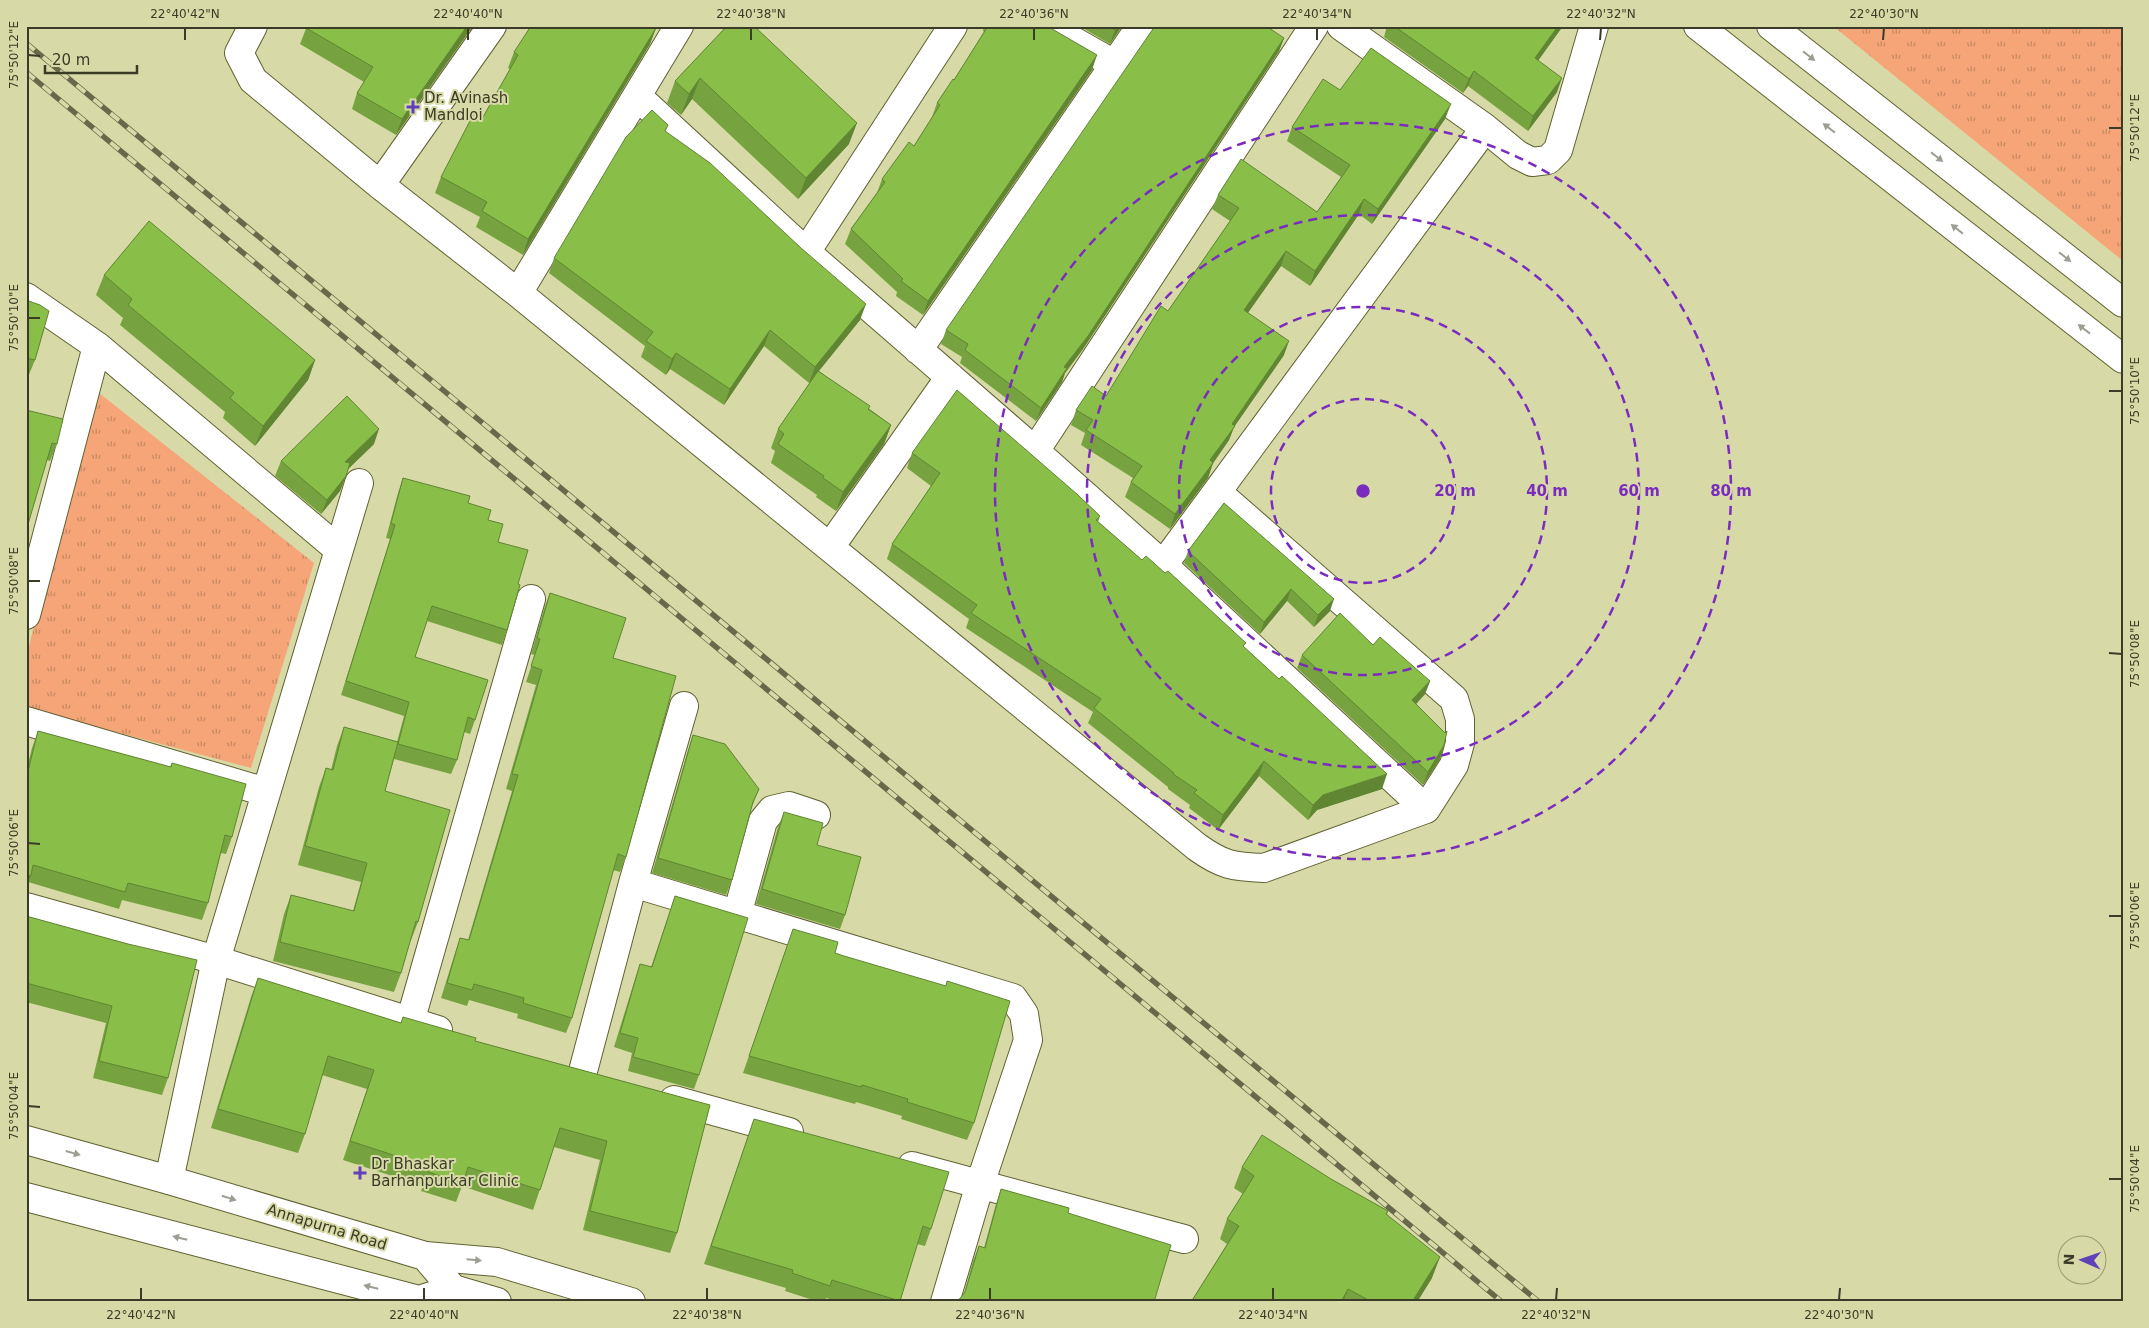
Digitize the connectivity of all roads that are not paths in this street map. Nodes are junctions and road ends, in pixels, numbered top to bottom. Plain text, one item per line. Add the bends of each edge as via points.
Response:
1 (254, 26) edge
2 (492, 26) edge
3 (679, 26) edge
4 (953, 26) edge
5 (1047, 26) edge
6 (1141, 26) edge
7 (1314, 26) edge
8 (1341, 26) edge
9 (1594, 26) edge
10 (1698, 26) edge
11 (1771, 26) edge
12 (1114, 64) junction
13 (637, 96) junction
14 (1485, 128) junction
15 (380, 185) junction
16 (806, 252) junction
17 (518, 293) junction
18 (26, 297) edge
19 (2123, 302) edge
20 (97, 346) junction
21 (918, 350) junction
22 (2123, 359) edge
23 (950, 377) junction
24 (1035, 451) junction
25 (360, 483) dead end
26 (1217, 492) junction
27 (830, 548) junction
28 (338, 549) junction
29 (1163, 565) junction
30 (531, 598) dead end
31 (26, 615) edge
32 (684, 706) dead end
33 (26, 721) edge
34 (266, 792) junction
35 (1426, 809) junction
36 (816, 815) dead end
37 (633, 882) junction
38 (26, 908) edge
39 (737, 916) junction
40 (216, 960) junction
41 (410, 1022) junction
42 (458, 1036) edge
43 (554, 1066) edge
44 (649, 1093) edge
45 (810, 1137) edge
46 (26, 1140) edge
47 (885, 1158) edge
48 (169, 1180) junction
49 (980, 1184) junction
50 (26, 1197) edge
51 (1184, 1239) dead end
52 (425, 1256) junction
53 (475, 1296) edge
54 (420, 1301) edge
55 (630, 1302) edge
56 (945, 1302) edge

1 - 15 street via 240,53 253,80
2 - 15 street
3 - 13 street
4 - 16 street
5 - 12 street
6 - 12 street
7 - 24 street
8 - 14 street
9 - 14 street via 1558,150 1548,160 1532,162 1518,155
22 -> 10 street
11 -> 19 street
12 - 21 street
13 - 16 street
13 - 17 street
14 - 26 street
15 - 17 street
16 - 21 street
17 - 27 street
18 - 20 street
20 - 28 street
20 - 31 street
21 - 23 street
23 - 24 street
23 - 27 street
24 - 29 street
25 - 28 street
26 - 29 street
26 - 35 street via 1454,699 1460,719 1460,742 1454,765
27 - 35 street via 1217,861 1264,868
28 - 34 street
29 - 35 street
30 - 41 street
32 - 37 street
33 - 34 street
34 - 40 street
36 - 39 street via 790,806 772,810 764,821
37 - 39 street
37 - 43 street via 592,1077
38 - 40 street
39 - 49 street via 1012,998 1024,1014 1028,1040
40 - 41 street
40 - 48 street
41 - 42 street
44 - 45 street
46 -> 48 street, Annapurna Road
47 - 49 street
48 -> 52 street, Annapurna Road
49 - 51 street
49 - 56 street
54 -> 50 street
52 - 53 street
52 -> 55 street, Annapurna Road via 497,1262
53 - 54 street

